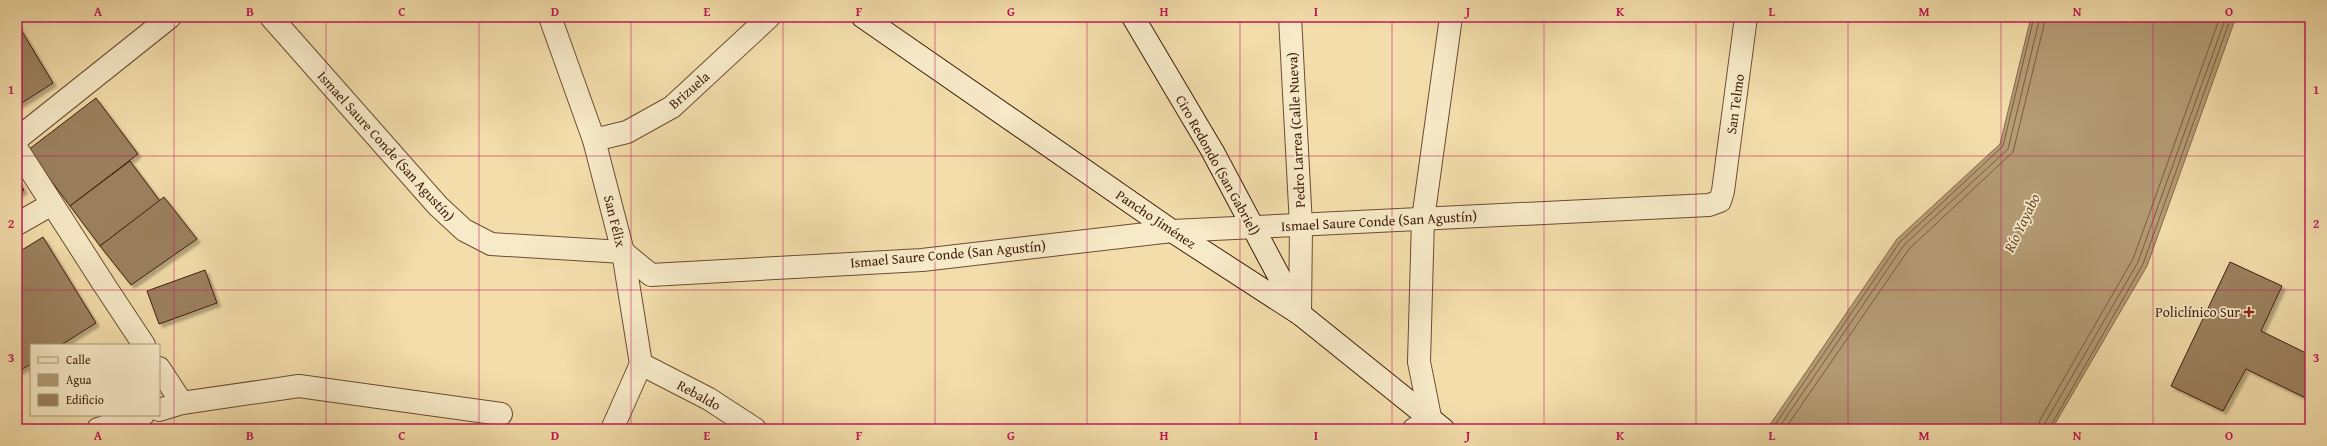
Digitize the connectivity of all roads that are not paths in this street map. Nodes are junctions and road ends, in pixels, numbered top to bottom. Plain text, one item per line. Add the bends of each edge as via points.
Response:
1 (170, 17) edge
2 (271, 17) edge
3 (550, 17) edge
4 (769, 17) edge
5 (863, 17) edge
6 (1133, 17) edge
7 (1290, 17) edge
8 (1451, 17) edge
9 (1746, 17) edge
10 (17, 139) edge
11 (594, 140) junction
12 (17, 149) edge
13 (1723, 190) joint
14 (52, 204) junction
15 (1423, 219) junction
16 (17, 224) edge
17 (1301, 226) junction
18 (1252, 228) junction
19 (1172, 231) junction
20 (623, 252) junction
21 (1300, 314) junction
22 (143, 344) edge
23 (641, 364) junction
24 (160, 370) edge
25 (182, 403) junction
26 (160, 410) edge
27 (501, 414) dead end
28 (140, 416) edge
29 (1430, 427) edge
30 (613, 428) dead end
31 (98, 429) edge
32 (755, 429) edge

1 - 10 street
2 - 20 street, Ismael Saure Conde (San Agustín) via 438,206 464,230 491,244
3 - 11 street, San Félix
4 - 11 street, Brizuela via 672,107 627,132
5 - 19 street, Pancho Jiménez
6 - 18 street, Ciro Redondo (San Gabriel) via 1213,152
7 - 17 street, Pedro Larrea (Calle Nueva)
8 - 15 street
9 - 13 street, San Telmo
11 - 20 street, San Félix
12 - 14 street
13 - 15 street, Ismael Saure Conde (San Agustín) via 1720,201 1709,205
14 - 16 street
14 - 22 street
15 - 17 street, Ismael Saure Conde (San Agustín)
15 - 29 street via 1419,362
17 - 18 street, Ismael Saure Conde (San Agustín)
17 - 21 street, Pedro Larrea (Calle Nueva)
18 - 19 street, Ismael Saure Conde (San Agustín)
18 - 21 street, Ciro Redondo (San Gabriel)
19 - 20 street, Ismael Saure Conde (San Agustín) via 922,260 651,275
19 - 21 street, Pancho Jiménez
20 - 23 street, San Félix
21 - 29 street, Pancho Jiménez
23 - 30 street
23 - 32 street, Rebaldo via 709,399
24 - 25 street
25 - 26 street
25 - 27 street via 299,386
28 - 31 street

